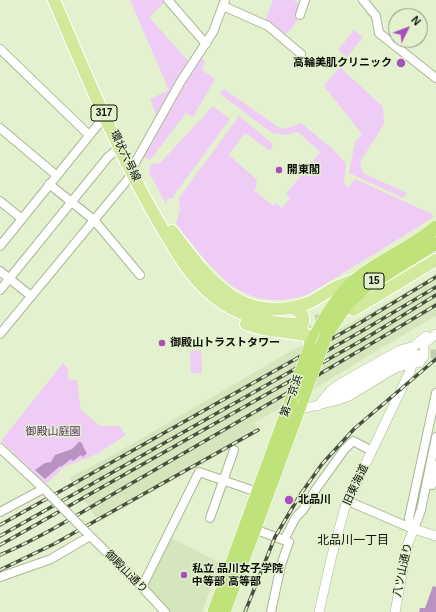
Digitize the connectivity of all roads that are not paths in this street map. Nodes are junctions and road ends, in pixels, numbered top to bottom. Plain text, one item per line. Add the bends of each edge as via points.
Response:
1 (54, 0) edge
2 (168, 0) edge
3 (305, 0) edge
4 (363, 0) edge
5 (224, 3) edge
6 (300, 15) dead end
7 (206, 44) junction
8 (0, 49) edge
9 (301, 54) dead end
10 (436, 78) edge
11 (105, 116) junction
12 (0, 128) edge
13 (89, 135) junction
14 (120, 147) junction
15 (132, 171) junction
16 (56, 175) junction
17 (49, 184) junction
18 (0, 201) edge
19 (71, 202) junction
20 (22, 219) junction
21 (94, 220) junction
22 (159, 223) junction
23 (435, 229) edge
24 (436, 243) edge
25 (0, 246) edge
26 (436, 260) edge
27 (0, 271) edge
28 (140, 274) dead end
29 (9, 278) junction
30 (357, 279) junction
31 (0, 290) edge
32 (31, 296) junction
33 (311, 301) junction
34 (292, 308) junction
35 (353, 310) dead end
36 (333, 314) junction
37 (436, 328) edge
38 (297, 329) junction
39 (0, 334) edge
40 (436, 334) edge
41 (310, 347) junction
42 (418, 350) junction
43 (411, 364) junction
44 (436, 393) edge
45 (294, 406) junction
46 (318, 406) junction
47 (436, 436) edge
48 (0, 448) edge
49 (234, 450) dead end
50 (372, 451) junction
51 (436, 465) edge
52 (223, 480) junction
53 (44, 490) junction
54 (257, 492) junction
55 (348, 501) junction
56 (0, 512) edge
57 (210, 518) dead end
58 (254, 529) junction
59 (414, 529) junction
60 (88, 535) junction
61 (436, 536) edge
62 (286, 541) junction
63 (0, 577) edge
64 (142, 587) junction
65 (165, 612) edge
66 (214, 612) edge
67 (224, 612) edge
68 (272, 612) edge
69 (320, 612) edge
70 (394, 612) edge

1 - 11 main road, 環状六号線 / 317
2 - 7 street
3 - 6 street
4 - 10 street via 376,16 379,33
5 - 7 street
5 - 9 street via 268,26
7 - 15 street via 181,81
8 - 13 street
11 - 13 street
11 - 14 main road, 環状六号線 / 317
12 - 16 street
13 - 16 street
14 - 15 main road, 環状六号線 / 317
14 - 19 street via 108,157
15 - 21 street
15 - 22 main road, 環状六号線 / 317
16 - 17 street
17 - 19 street
17 - 20 street
18 - 20 street
19 - 21 street
19 - 29 street
20 - 25 street
21 - 28 street
21 - 32 street
22 - 34 main road, 317 via 170,230 219,287 231,296 244,303 266,309
22 - 38 main road, 317 via 180,259 214,297 236,311
23 - 30 highway, 第一京浜 / 15
24 - 36 highway, 第一京浜 / 15 via 364,288
26 - 35 main road
27 - 29 street
29 - 31 street
29 - 32 street
30 - 33 main road, 317
30 - 36 highway, 第一京浜 / 15 via 340,296
32 - 39 street
33 - 34 main road, 317
33 - 36 main road via 321,301
34 - 38 main road via 303,317 301,329
36 - 41 highway, 第一京浜 / 15 via 320,325
36 - 45 highway, 第一京浜 / 15, bridge via 304,394
37 - 42 street
38 - 41 main road, 317 via 308,336
40 - 42 street
41 - 45 highway, 第一京浜 / 15, bridge
42 - 43 street via 424,356 422,361
42 - 46 street via 393,361
43 - 46 street via 396,367 349,396
43 - 50 street, 旧東海道 via 411,369
44 - 59 street via 409,518
45 - 46 street
45 - 54 highway, 第一京浜 / 15 via 285,417
45 - 58 highway, 第一京浜 / 15
47 - 59 street, 八ツ山通り via 421,510
48 - 53 street
49 - 52 street
50 - 55 street, 旧東海道
50 - 62 street via 353,441 344,450 296,517
51 - 59 street, 八ツ山通り via 426,511
52 - 54 street
52 - 57 street
52 - 64 street via 199,472
53 - 56 street
53 - 60 street, 御殿山通り, bridge
54 - 66 highway, 第一京浜 / 15
55 - 59 street
55 - 69 street, 旧東海道 via 332,555
58 - 62 street
58 - 67 highway, 第一京浜 / 15
59 - 61 street
59 - 70 street, 八ツ山通り via 408,543
60 - 63 street via 51,560
60 - 64 street, 御殿山通り
62 - 68 street
64 - 65 street, 御殿山通り

